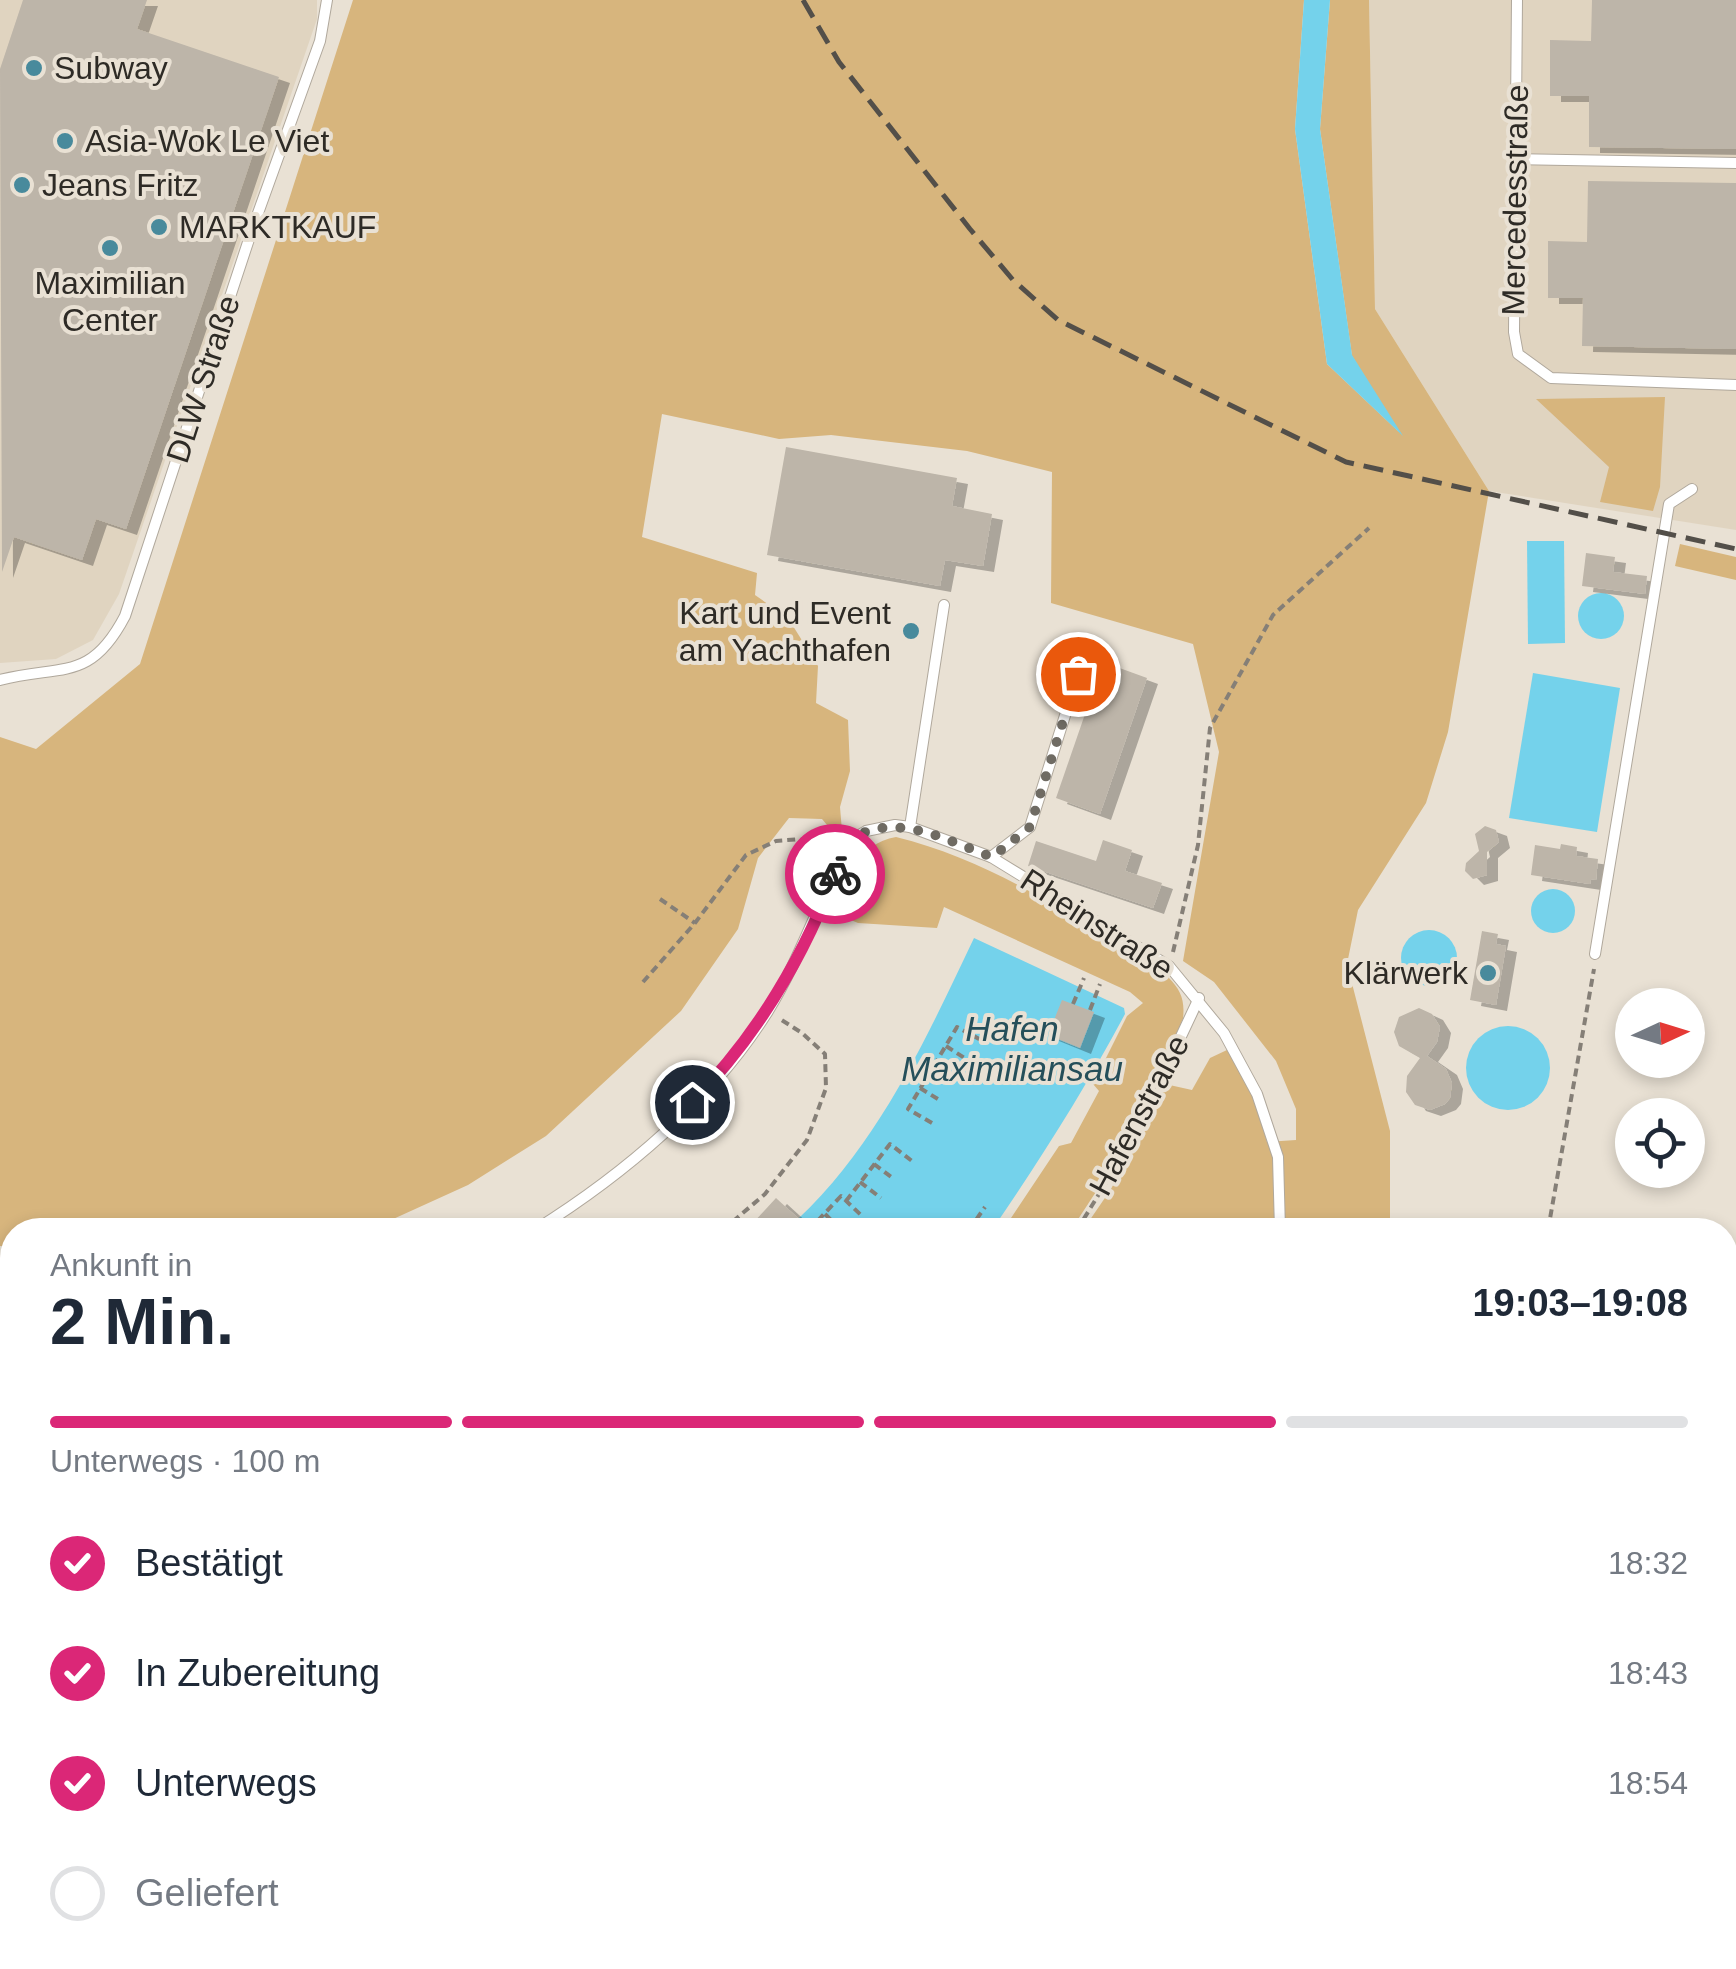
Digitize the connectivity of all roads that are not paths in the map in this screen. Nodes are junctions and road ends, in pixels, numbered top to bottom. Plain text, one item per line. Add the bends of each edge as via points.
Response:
1 (327, 0) edge
2 (1517, 0) edge
3 (1516, 159) junction
4 (1736, 163) edge
5 (1736, 385) edge
6 (1692, 489) dead end
7 (944, 604) dead end
8 (1078, 674) dead end
9 (0, 680) edge
10 (910, 827) junction
11 (992, 857) junction
12 (1595, 954) road end
13 (1199, 998) junction
14 (1161, 1080) road end
15 (553, 1218) edge
16 (1280, 1218) edge

1 - 9 lane, DLW Straße via 320,41 125,616 108,645 80,666
2 - 3 lane, Mercedesstraße
3 - 4 lane
3 - 5 lane, Mercedesstraße via 1518,354 1551,378
6 - 12 lane via 1669,504
7 - 10 lane
8 - 11 lane via 1030,827
10 - 11 lane, Rheinstraße
10 - 15 lane, Rheinstraße via 852,838 768,1011 718,1076 600,1187
11 - 13 lane, Rheinstraße via 1169,966
13 - 14 lane, Hafenstraße
13 - 16 lane, Rheinstraße via 1243,1064 1270,1127

